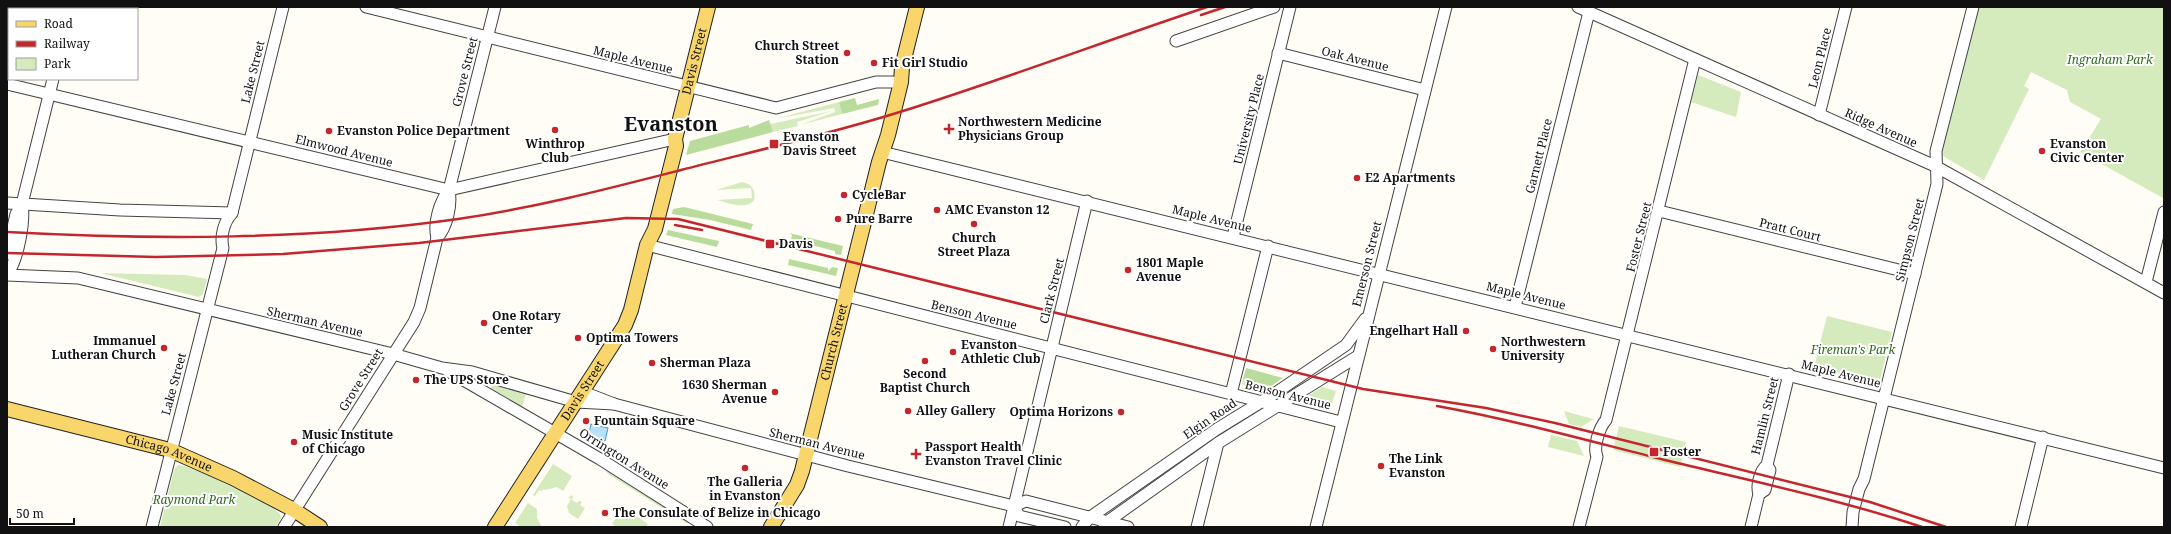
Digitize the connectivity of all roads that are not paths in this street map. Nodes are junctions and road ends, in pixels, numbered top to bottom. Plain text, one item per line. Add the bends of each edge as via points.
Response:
1 (283, 7) edge
2 (366, 7) edge
3 (495, 7) edge
4 (708, 7) edge
5 (917, 7) edge
6 (1274, 7) edge
7 (1290, 7) edge
8 (1446, 7) edge
9 (1578, 7) edge
10 (1846, 7) edge
11 (1973, 7) edge
12 (1589, 12) junction
13 (487, 37) junction
14 (1176, 41) dead end
15 (1278, 53) junction
16 (1696, 60) junction
17 (902, 67) junction
18 (53, 80) edge
19 (893, 82) junction
20 (7, 84) edge
21 (688, 87) junction
22 (1425, 90) junction
23 (50, 94) junction
24 (1819, 115) junction
25 (674, 138) junction
26 (249, 141) junction
27 (882, 152) junction
28 (1935, 166) junction
29 (449, 190) junction
30 (1087, 201) junction
31 (7, 203) edge
32 (22, 204) junction
33 (1659, 211) junction
34 (2164, 212) edge
35 (232, 213) junction
36 (1233, 237) junction
37 (647, 245) junction
38 (1268, 246) junction
39 (7, 254) edge
40 (1378, 273) junction
41 (7, 274) edge
42 (1915, 274) junction
43 (2146, 282) junction
44 (2164, 293) edge
45 (846, 296) junction
46 (1515, 307) junction
47 (207, 310) junction
48 (1368, 316) junction
49 (1627, 335) junction
50 (1052, 348) junction
51 (393, 354) junction
52 (1358, 356) junction
53 (442, 368) junction
54 (1789, 374) junction
55 (1231, 394) junction
56 (579, 397) junction
57 (1884, 398) junction
58 (1261, 402) junction
59 (1277, 406) junction
60 (7, 409) edge
61 (1341, 422) junction
62 (556, 433) junction
63 (2043, 437) junction
64 (1218, 443) junction
65 (170, 450) junction
66 (806, 455) junction
67 (2164, 468) edge
68 (989, 500) junction
69 (1014, 506) junction
70 (294, 510) junction
71 (1089, 518) junction
72 (1104, 524) edge
73 (1853, 524) edge
74 (1009, 525) edge
75 (152, 527) edge
76 (284, 527) edge
77 (320, 527) edge
78 (495, 527) edge
79 (707, 527) edge
80 (771, 527) edge
81 (1065, 527) edge
82 (1082, 527) edge
83 (1128, 527) edge
84 (1197, 527) edge
85 (1316, 527) edge
86 (1579, 527) edge
87 (1751, 527) edge
88 (2021, 527) edge

1 - 26 street, Lake Street
2 - 13 street, Maple Avenue
3 - 13 street, Grove Street
4 - 21 main road, Davis Street
5 - 17 main road, Church Street
6 - 14 street
7 - 15 street, University Place
8 - 22 street, Emerson Street
9 - 12 street, Ridge Avenue
10 - 24 street, Leon Place
11 - 28 street, Simpson Street via 1936,150
12 - 16 street, Ridge Avenue
12 - 46 street, Garnett Place
13 - 21 street, Maple Avenue
13 - 29 street, Grove Street
15 - 22 street, Oak Avenue
15 - 36 street, University Place
16 - 24 street, Ridge Avenue
16 - 33 street, Foster Street
17 - 19 main road, Church Street
17 - 27 main road, Church Street via 901,82
18 - 23 street
19 - 21 street, Maple Avenue via 876,82 776,108
19 - 27 main road, Church Street via 880,134
20 - 23 street, Elmwood Avenue
21 - 25 main road, Davis Street
22 - 40 street, Emerson Street
23 - 26 street, Elmwood Avenue
23 - 32 street
24 - 28 street, Ridge Avenue
25 - 29 street, Elmwood Avenue
25 - 37 main road, Davis Street via 676,146 659,214
26 - 29 street, Elmwood Avenue
26 - 35 street, Lake Street
27 - 30 street, Maple Avenue
27 - 45 main road, Church Street
28 - 42 street, Simpson Street via 1937,184
28 - 43 street, Ridge Avenue
29 - 51 street, Grove Street via 443,198 435,230 437,238 420,308
30 - 36 street, Maple Avenue
30 - 50 street, Clark Street
31 - 32 street
32 - 35 street
32 - 39 street via 16,214
32 - 41 street via 24,215 13,267
33 - 42 street, Pratt Court
33 - 49 street, Foster Street
34 - 43 street
35 - 47 street, Lake Street via 227,219 222,235 223,248
36 - 38 street, Maple Avenue
37 - 45 street, Benson Avenue
37 - 56 main road, Davis Street via 625,325
38 - 40 street, Maple Avenue
38 - 55 street
40 - 46 street, Maple Avenue
40 - 48 street, Emerson Street
41 - 47 street, Sherman Avenue via 78,278
42 - 57 street, Simpson Street
43 - 44 street, Ridge Avenue
45 - 50 street, Benson Avenue
45 - 66 main road, Church Street
46 - 49 street, Maple Avenue
47 - 51 street, Sherman Avenue
47 - 65 street, Lake Street
48 - 52 street, Emerson Street
48 - 58 street, Elgin Road via 1346,345
49 - 54 street, Maple Avenue
49 - 86 street, Foster Street via 1606,420 1602,425 1595,452 1597,457
50 - 55 street, Benson Avenue
50 - 69 street, Clark Street
51 - 53 street, Sherman Avenue
51 - 70 street, Grove Street
52 - 59 street, Elgin Road
52 - 61 street, Emerson Street
53 - 56 street, Sherman Avenue via 472,372
53 - 62 street, Orrington Avenue
54 - 57 street, Maple Avenue
54 - 87 street, Hamlin Street via 1767,465 1770,470 1765,490 1759,494
55 - 58 street, Benson Avenue
56 - 62 main road, Davis Street
56 - 66 street, Sherman Avenue
57 - 63 street, Maple Avenue
57 - 73 street, Simpson Street via 1864,480 1853,512
58 - 59 street, Benson Avenue
58 - 71 street, Elgin Road via 1217,429
59 - 61 street, Benson Avenue
59 - 64 street, Elgin Road
60 - 65 main road, Chicago Avenue
61 - 85 street, Emerson Street
62 - 78 main road, Davis Street
62 - 79 street, Orrington Avenue
63 - 67 street, Maple Avenue
63 - 88 street
64 - 72 street, Elgin Road
64 - 84 street
65 - 70 main road, Chicago Avenue
65 - 75 street, Lake Street
66 - 68 street, Sherman Avenue
66 - 80 main road, Church Street via 797,485
68 - 69 street, Sherman Avenue
68 - 74 street via 1004,512
69 - 71 street, Sherman Avenue via 1026,501
69 - 74 street, Clark Street
69 - 81 street, Sherman Avenue via 1019,516
70 - 76 street, Grove Street
70 - 77 main road, Chicago Avenue
71 - 72 street, Sherman Avenue
71 - 82 street, Elgin Road
72 - 83 street, Sherman Avenue

